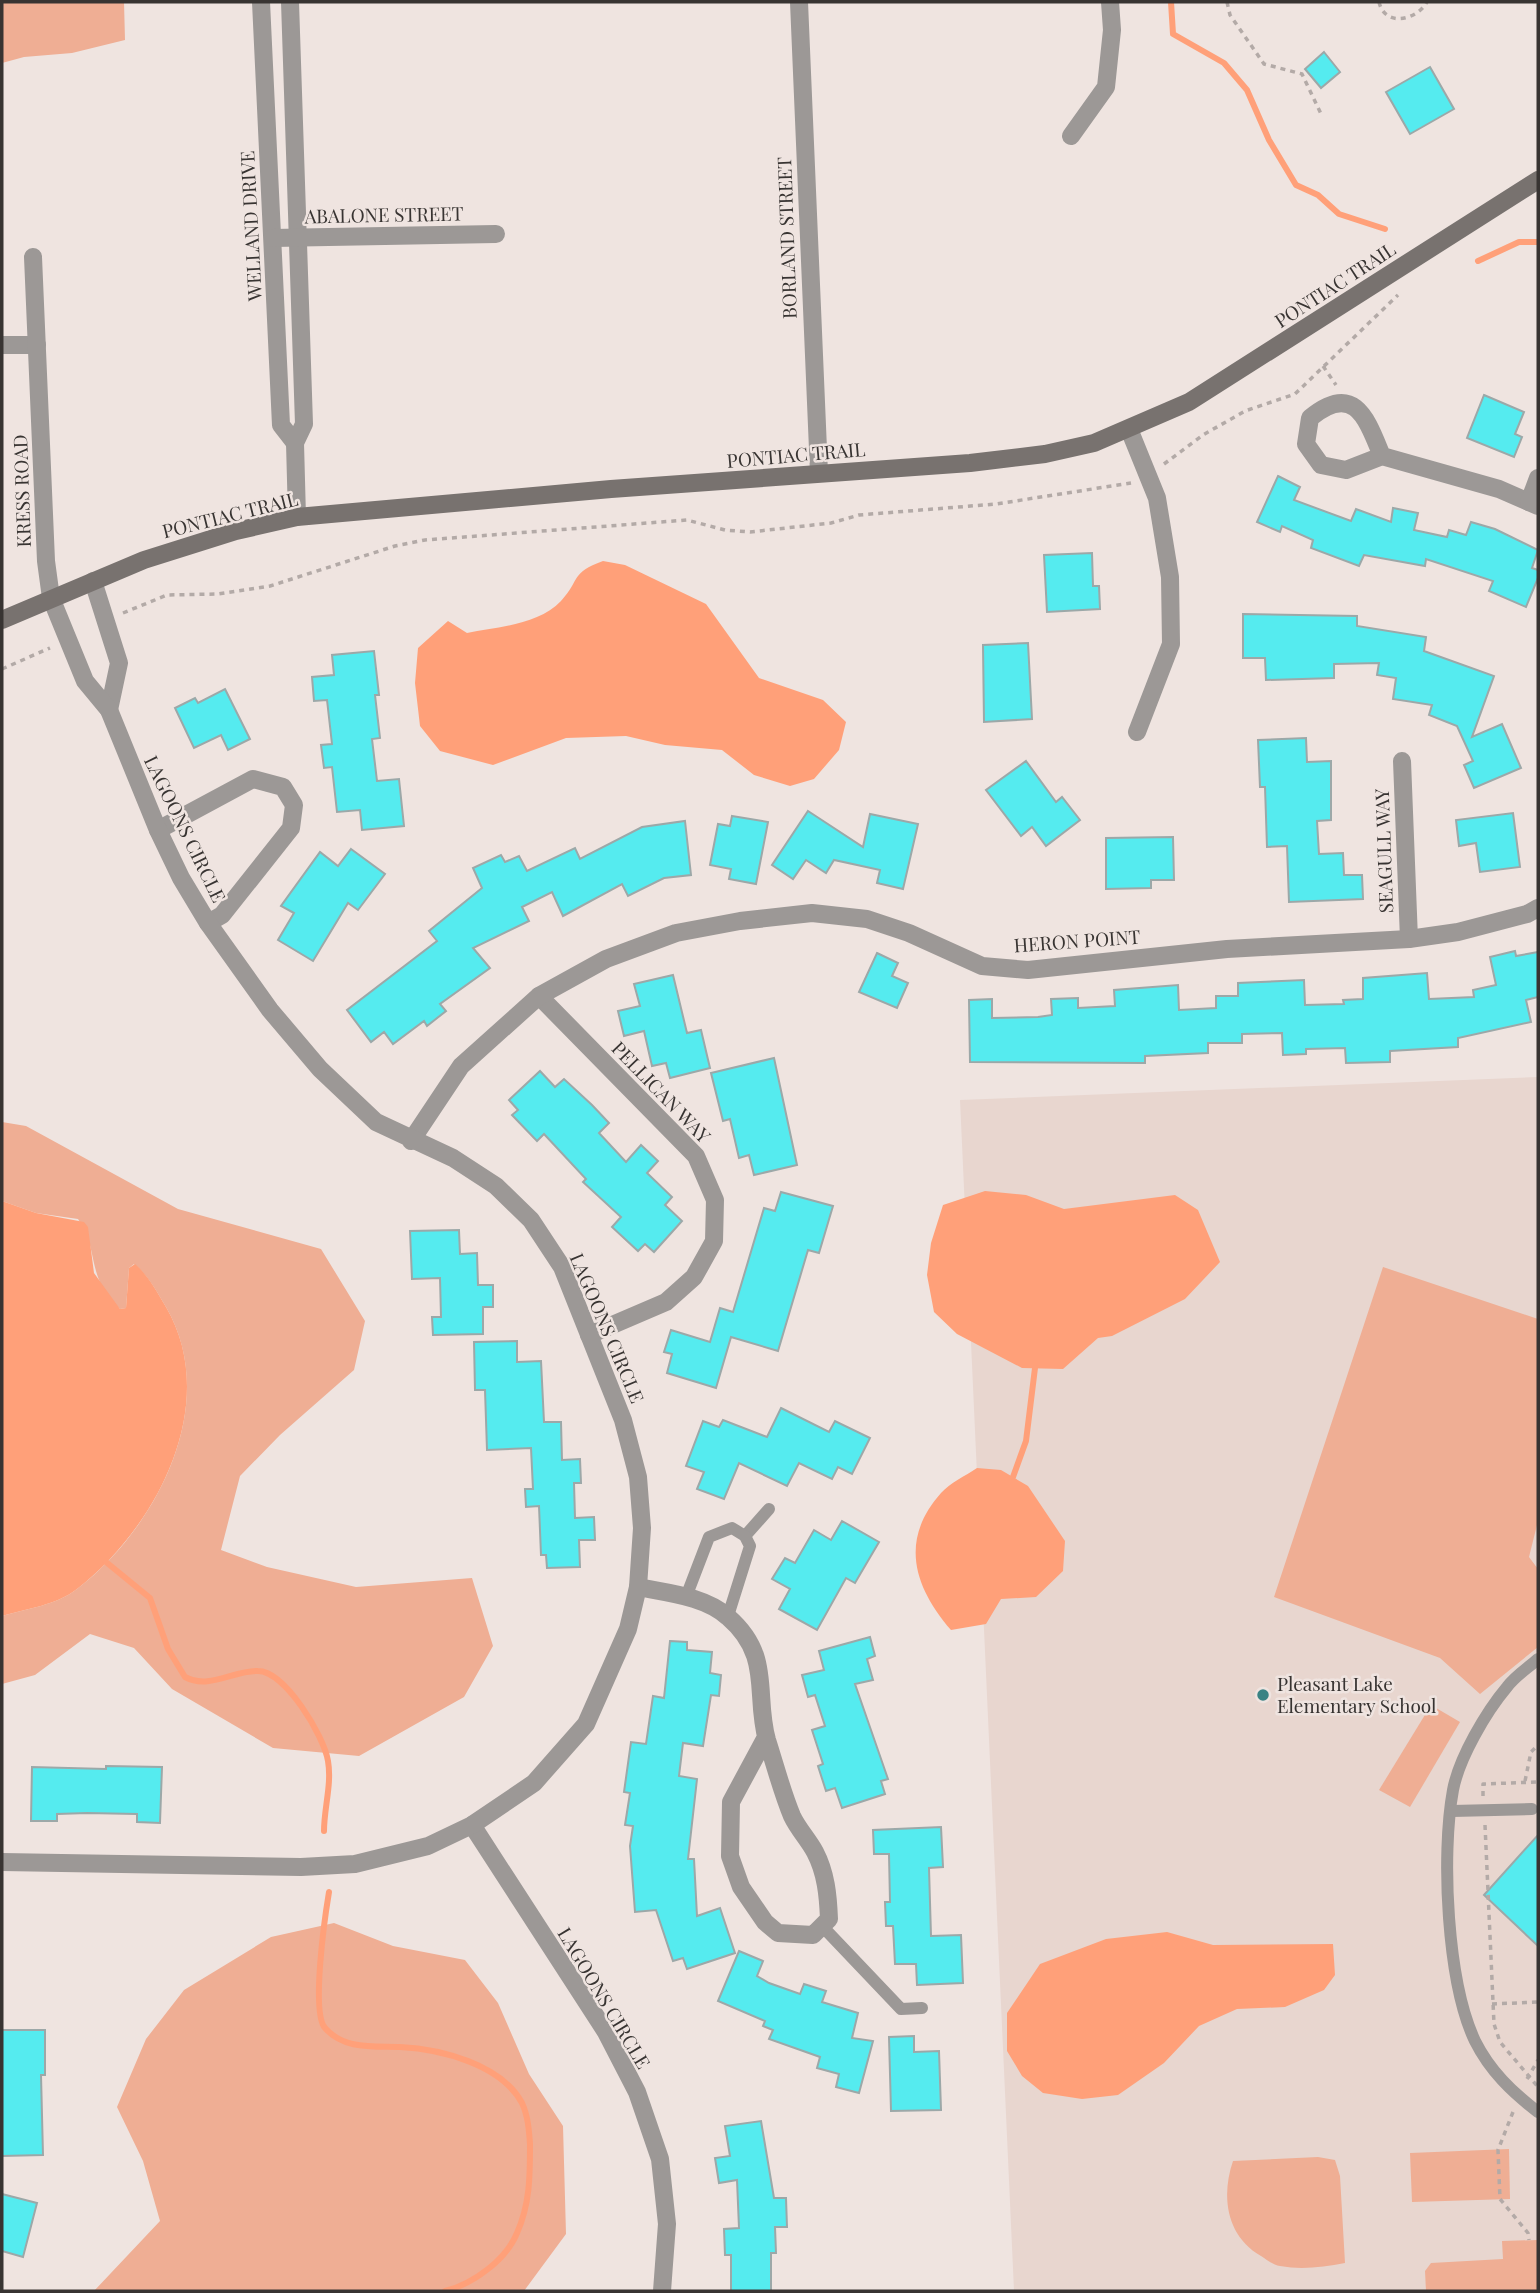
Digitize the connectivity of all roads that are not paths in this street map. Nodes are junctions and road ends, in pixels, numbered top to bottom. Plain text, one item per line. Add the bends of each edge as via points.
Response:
1 (261, 2) edge
2 (290, 2) edge
3 (800, 2) edge
4 (1110, 2) edge
5 (1071, 136) dead end
6 (1538, 180) edge
7 (496, 234) dead end
8 (300, 237) junction
9 (273, 238) junction
10 (33, 257) dead end
11 (2, 345) edge
12 (37, 345) junction
13 (1129, 429) junction
14 (295, 443) junction
15 (1382, 456) junction
16 (819, 473) junction
17 (1538, 478) edge
18 (1534, 504) edge
19 (297, 517) junction
20 (93, 581) junction
21 (51, 598) junction
22 (2, 620) edge
23 (109, 710) junction
24 (1137, 732) dead end
25 (1402, 761) dead end
26 (158, 830) junction
27 (1538, 908) edge
28 (208, 923) junction
29 (1409, 939) junction
30 (539, 996) junction
31 (411, 1141) junction
32 (589, 1335) junction
33 (769, 1509) dead end
34 (745, 1536) junction
35 (638, 1587) junction
36 (686, 1597) junction
37 (728, 1616) junction
38 (1538, 1659) edge
39 (766, 1737) junction
40 (1532, 1809) dead end
41 (1452, 1811) junction
42 (472, 1825) junction
43 (2, 1862) edge
44 (823, 1927) junction
45 (922, 2008) dead end
46 (1538, 2112) edge
47 (662, 2291) edge

1 - 9 street, WELLAND DRIVE
2 - 8 street, WELLAND DRIVE
3 - 16 street, BORLAND STREET
4 - 5 street via 1106,87
6 - 13 main road, PONTIAC TRAIL via 1242,370 1189,402
7 - 8 street, ABALONE STREET
8 - 9 street, ABALONE STREET
8 - 14 street, WELLAND DRIVE via 304,424
9 - 14 street, WELLAND DRIVE via 281,425
10 - 12 street, KRESS ROAD
11 - 12 street
12 - 21 street, KRESS ROAD
13 - 16 main road, PONTIAC TRAIL via 1045,454
13 - 24 street via 1157,498 1170,577 1171,644
14 - 19 street, WELLAND DRIVE
15 - 15 street via 1346,470 1321,465 1307,444 1310,418 1323,407 1354,407 1364,414
15 - 18 street via 1499,489
16 - 19 main road, PONTIAC TRAIL
17 - 18 street
19 - 20 main road, PONTIAC TRAIL via 187,545
20 - 21 main road, PONTIAC TRAIL
20 - 23 street via 120,663
21 - 22 main road, PONTIAC TRAIL
21 - 23 street, LAGOONS CIRCLE via 85,681
23 - 26 street, LAGOONS CIRCLE
25 - 29 street, SEAGULL WAY
26 - 28 street, LAGOONS CIRCLE
26 - 28 street via 253,779 283,787 294,805 295,819 279,846 222,915
27 - 29 street, HERON POINT via 1458,932
28 - 31 street, LAGOONS CIRCLE via 270,1010 320,1069 376,1122
29 - 30 street, HERON POINT via 1227,949 1028,970 982,966 867,919 812,914 676,933 606,959
30 - 31 street, HERON POINT via 461,1066
30 - 32 street, PELLICAN WAY via 696,1156 715,1200 713,1241 694,1277 666,1302
31 - 32 street, LAGOONS CIRCLE via 453,1158 496,1186 531,1220 562,1268
32 - 35 street, LAGOONS CIRCLE via 623,1420 638,1477 642,1528
33 - 34 lane
34 - 36 lane via 732,1528 709,1537
34 - 37 lane via 750,1546
35 - 36 street
35 - 42 street, LAGOONS CIRCLE via 628,1629 586,1724 534,1783
36 - 37 street
37 - 39 street via 754,1653 762,1677
38 - 41 lane via 1507,1686 1474,1737 1453,1789
39 - 44 street via 793,1817 824,1874 829,1919
39 - 44 street via 731,1802 730,1856 741,1887 778,1933 813,1935
40 - 41 lane
41 - 46 lane via 1447,1895 1460,1997 1475,2041 1500,2080
42 - 43 street, LAGOONS CIRCLE via 428,1846 355,1864
42 - 47 street, LAGOONS CIRCLE via 606,2032 637,2092 660,2159 667,2224
44 - 45 lane via 901,2009

